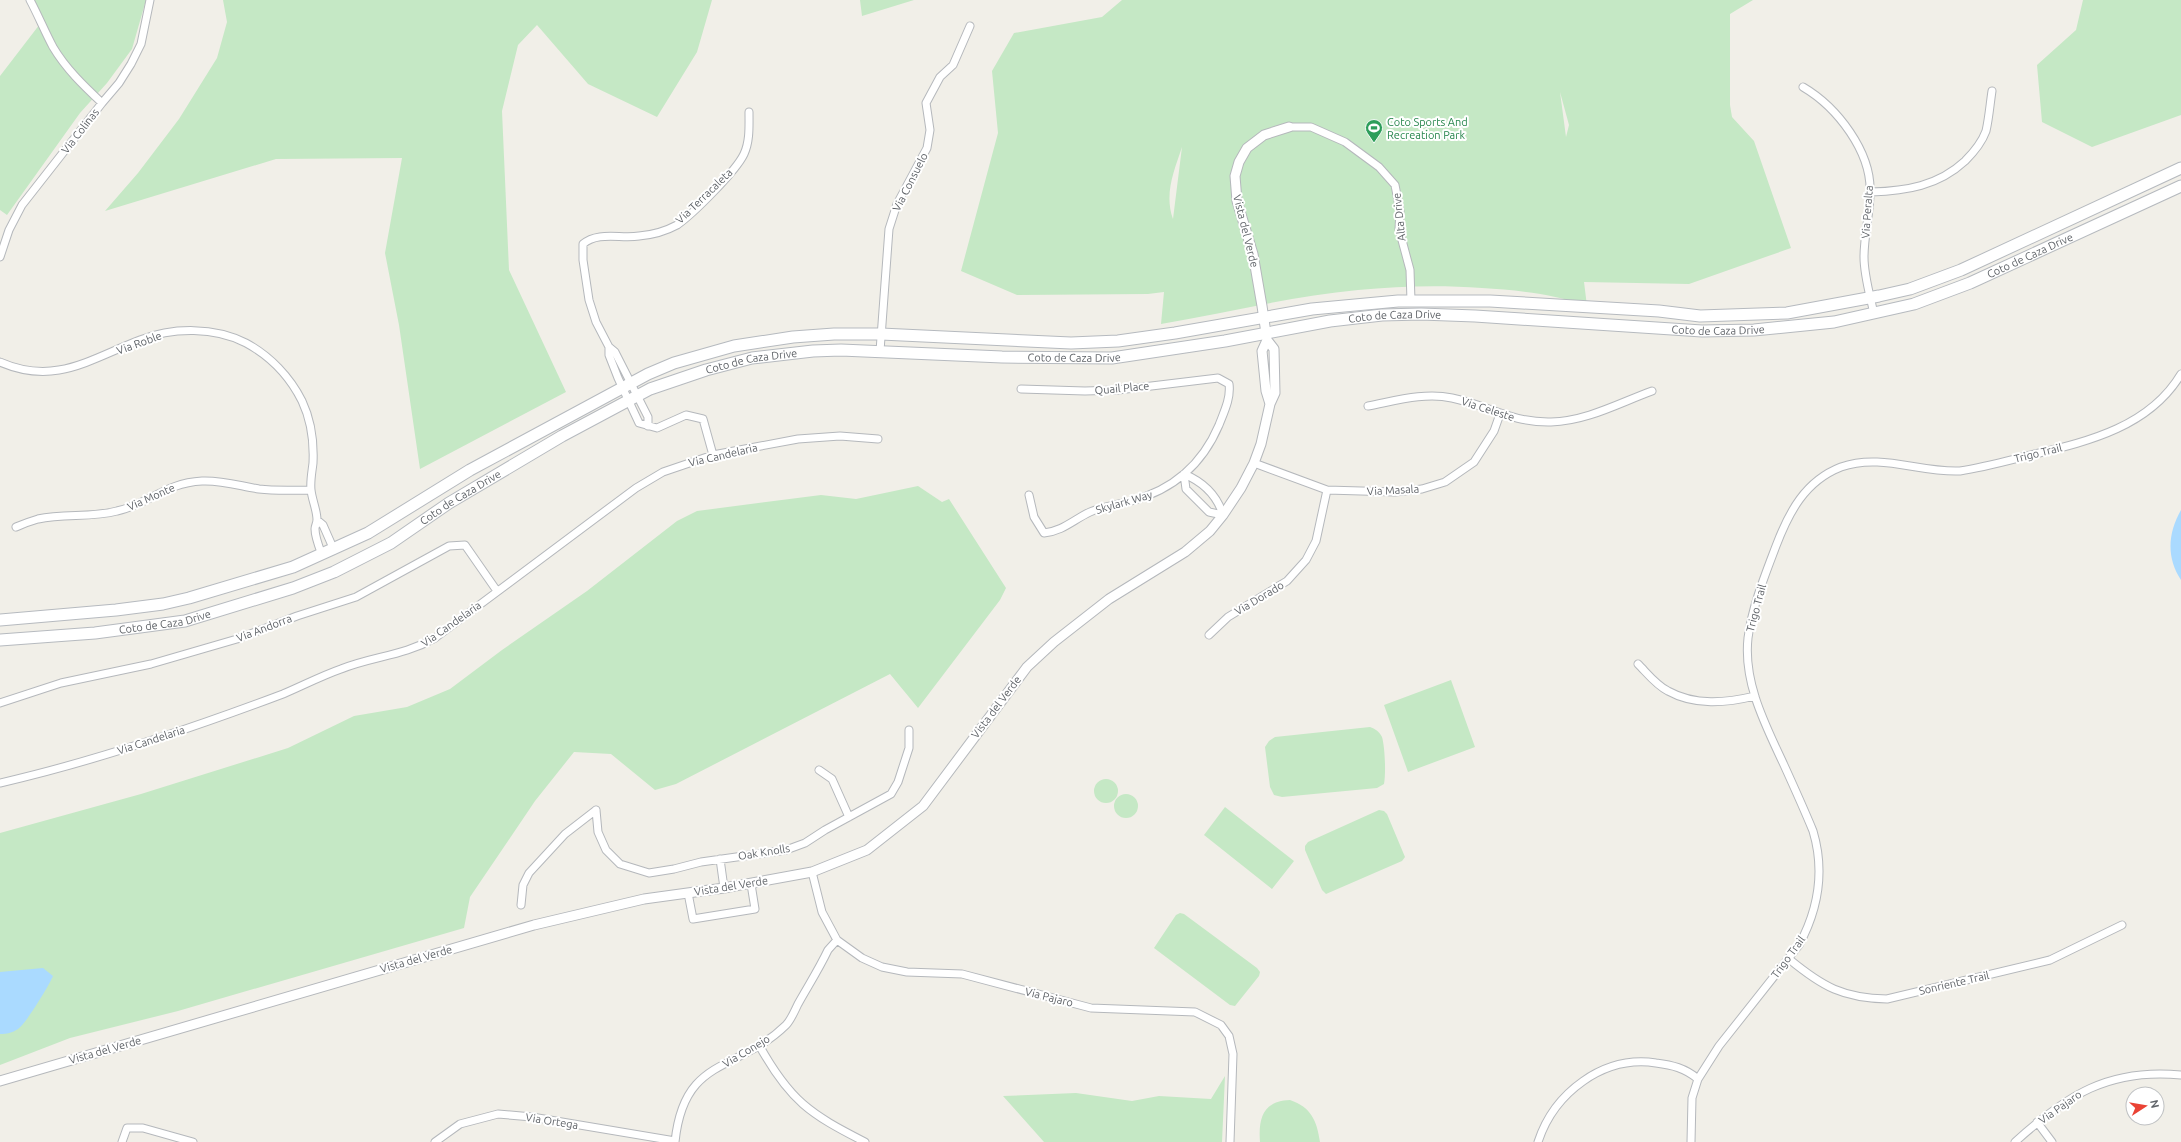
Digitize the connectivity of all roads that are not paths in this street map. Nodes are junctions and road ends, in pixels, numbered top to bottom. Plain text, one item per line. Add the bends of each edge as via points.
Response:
1 (30, 0) edge
2 (150, 0) edge
3 (970, 26) dead end
4 (1803, 87) dead end
5 (1992, 91) dead end
6 (102, 103) junction
7 (749, 112) dead end
8 (1289, 127) joint
9 (2181, 168) edge
10 (2181, 186) edge
11 (1870, 192) junction
12 (0, 257) edge
13 (1870, 298) junction
14 (1410, 301) junction
15 (1874, 314) junction
16 (1264, 318) junction
17 (881, 334) junction
18 (1266, 337) junction
19 (880, 351) junction
20 (0, 362) edge
21 (2181, 374) edge
22 (1223, 380) joint
23 (626, 385) junction
24 (1021, 389) dead end
25 (1652, 391) dead end
26 (632, 399) junction
27 (1368, 406) dead end
28 (1500, 414) junction
29 (878, 439) dead end
30 (713, 455) junction
31 (1254, 463) junction
32 (1184, 474) junction
33 (311, 490) junction
34 (1327, 490) junction
35 (1029, 495) dead end
36 (1223, 515) junction
37 (317, 520) junction
38 (16, 527) dead end
39 (334, 550) junction
40 (322, 555) junction
41 (497, 591) junction
42 (0, 620) edge
43 (1209, 635) dead end
44 (0, 640) edge
45 (1638, 664) dead end
46 (1755, 696) junction
47 (0, 703) edge
48 (909, 730) dead end
49 (819, 770) dead end
50 (0, 783) edge
51 (849, 817) junction
52 (720, 859) junction
53 (812, 872) junction
54 (751, 884) junction
55 (724, 888) junction
56 (688, 893) junction
57 (521, 905) dead end
58 (2122, 925) dead end
59 (837, 940) junction
60 (1789, 959) junction
61 (759, 1045) junction
62 (2181, 1076) edge
63 (1698, 1079) junction
64 (0, 1081) edge
65 (2037, 1122) junction
66 (122, 1142) edge
67 (193, 1142) edge
68 (435, 1142) edge
69 (675, 1142) edge
70 (865, 1142) edge
71 (1230, 1142) edge
72 (1538, 1142) edge
73 (1691, 1142) edge
74 (2015, 1142) edge
75 (2052, 1142) edge

1 - 6 street via 43,29 64,63
2 - 6 street, Via Colinas via 140,44 131,64 120,84
3 - 17 street, Via Consuelo via 953,65 940,77 926,103 930,130 927,148 897,204 888,229
4 - 11 street, Via Peralta via 1813,93 1846,126 1856,140 1868,169
5 - 11 street via 1985,132 1972,155 1955,171 1944,178 1918,187
6 - 12 street, Via Colinas via 22,205 9,230
7 - 23 street, Via Terracaleta via 749,134 743,154 730,173 676,225 638,237 594,237 583,244 589,300 596,322 609,347 615,352
8 - 14 street, Alta Drive via 1311,127 1345,142 1379,167 1395,185 1400,210 1399,229 1410,270
8 - 16 street, Vista del Verde via 1264,135 1247,148 1238,162 1235,176 1237,201 1252,254
9 - 13 main road, Coto de Caza Drive via 1961,270 1910,289
10 - 15 main road, Coto de Caza Drive via 1977,280 1914,304
11 - 13 street, Via Peralta via 1864,256
13 - 14 main road, Coto de Caza Drive via 1787,313 1700,316 1659,311 1490,301
13 - 15 street, Via Peralta
14 - 16 main road, Coto de Caza Drive via 1312,309
15 - 18 main road, Coto de Caza Drive via 1790,327 1702,332 1421,314 1330,321
16 - 17 main road, Coto de Caza Drive via 1175,333 1071,343
16 - 18 street, Vista del Verde
17 - 19 street, Via Consuelo
17 - 23 main road, Coto de Caza Drive via 793,337 734,346 674,364
18 - 19 main road, Coto de Caza Drive via 1112,358 1002,357
18 - 31 street, Vista del Verde via 1262,351 1266,391 1270,404
19 - 26 main road, Coto de Caza Drive via 813,351 752,358 692,374 650,389
20 - 33 street, Via Roble via 29,372 56,371 83,365 141,339 160,334 192,330 239,339 279,367 302,401 309,421 313,446
21 - 46 street, Trigo Trail via 2163,396 2132,421 2088,440 1960,471 1944,472 1875,461 1859,462 1828,473 1816,481 1798,500 1784,524 1753,614 1747,652
22 - 24 street, Quail Place via 1204,378 1118,390
22 - 32 street, Skylark Way via 1229,384 1228,400 1212,441
23 - 26 street, Via Terracaleta
23 - 39 main road, Coto de Caza Drive via 470,470 368,533
25 - 28 street, Via Celeste via 1575,419 1551,422 1523,420
26 - 30 street, Via Terracaleta via 639,423 648,426 657,428 686,415 703,419
26 - 44 main road, Coto de Caza Drive via 562,436 449,503 390,543 334,572 293,588 185,621 95,633
27 - 28 street, Via Celeste via 1430,396 1457,399
28 - 34 street, Via Masala via 1494,431 1474,462 1445,482 1422,489 1395,492
29 - 30 street, Via Candelaria via 840,436 798,439
30 - 41 street, Via Candelaria via 663,472 636,488
31 - 34 street, Via Masala
31 - 36 street, Vista del Verde
32 - 35 street, Skylark Way via 1172,485 1153,494 1091,512 1057,532 1044,533 1034,517
32 - 36 street via 1198,480 1219,501
32 - 36 street via 1186,489 1209,512
33 - 37 street, Via Roble
33 - 38 street, Via Monte via 261,489 220,481 189,482 171,486 118,511 95,516 39,519
34 - 43 street, Via Dorado via 1316,541 1306,560 1287,581 1228,617
36 - 53 street, Vista del Verde via 1210,531 1185,552 1109,599 1054,642 1027,667 923,806 866,850
37 - 39 street, Via Roble via 323,525
37 - 40 street, Via Roble via 315,528
39 - 40 main road, Coto de Caza Drive
40 - 42 main road, Coto de Caza Drive via 293,567 189,598 116,610
41 - 47 street, Via Andorra via 465,545 449,546 356,597 237,639 151,664 61,683
41 - 50 street, Via Candelaria via 435,638 419,647 354,664 284,693 154,740
45 - 46 street via 1667,691 1687,699 1729,703
46 - 60 street, Trigo Trail via 1818,848 1820,872 1814,911 1809,928
48 - 51 street, Oak Knolls via 909,748 898,782 891,794
49 - 51 street via 832,779
51 - 52 street, Oak Knolls via 805,843 786,850
52 - 55 street
52 - 57 street, Oak Knolls via 649,873 635,870 620,864 606,850 598,832 596,810 565,834 529,873 523,885
53 - 54 street, Vista del Verde
53 - 59 street, Via Pajaro via 822,912
54 - 55 street, Vista del Verde
54 - 56 street via 755,909 693,919
55 - 56 street, Vista del Verde
56 - 64 street, Vista del Verde via 644,899 534,925
58 - 60 street, Sonriente Trail via 2050,960 1887,998 1864,998 1826,987
59 - 61 street, Via Conejo via 828,950 787,1024
59 - 71 street, Via Pajaro via 862,958 882,967 907,972 962,974 1091,1008 1195,1012 1220,1026 1229,1036 1233,1072
60 - 63 street, Trigo Trail via 1719,1046
61 - 69 street, Via Conejo via 707,1073 692,1087 679,1115
61 - 70 street via 780,1081 805,1108
62 - 65 street, Via Pajaro via 2156,1073 2125,1076 2102,1082 2078,1093
63 - 72 street via 1688,1070 1678,1066 1657,1063 1624,1063 1611,1066 1587,1079 1566,1095 1548,1118
63 - 73 street, Trigo Trail via 1692,1098
65 - 74 street, Via Pajaro
65 - 75 street
66 - 67 street via 127,1128 143,1128
68 - 69 street, Via Ortega via 460,1124 498,1114 532,1117

